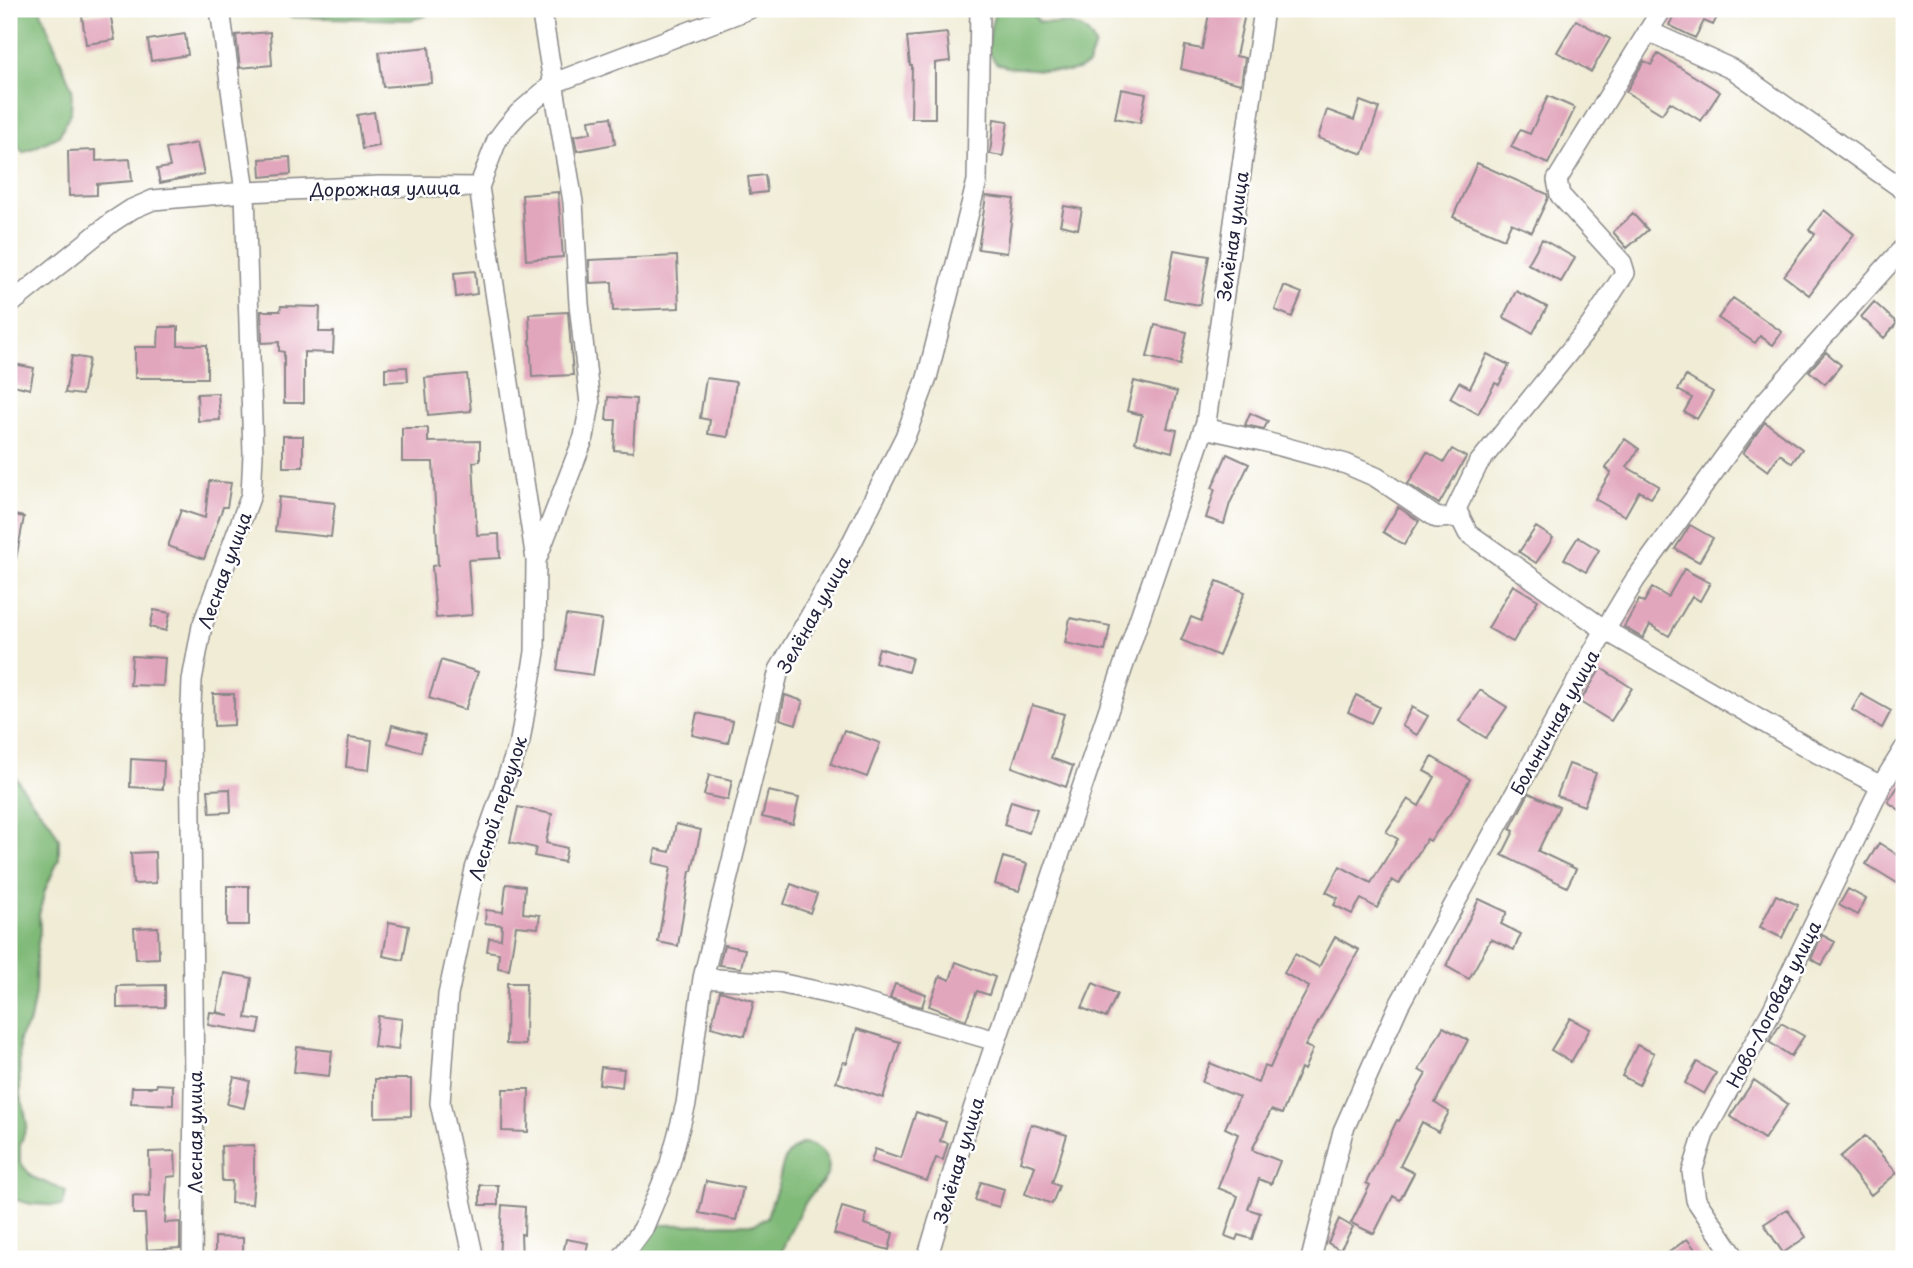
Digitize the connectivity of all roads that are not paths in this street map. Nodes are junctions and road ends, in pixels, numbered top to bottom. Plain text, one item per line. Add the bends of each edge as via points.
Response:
1 (220, 9) edge
2 (541, 9) edge
3 (749, 9) edge
4 (981, 9) edge
5 (1265, 9) edge
6 (1662, 9) edge
7 (1648, 31) junction
8 (554, 83) junction
9 (479, 187) junction
10 (1904, 190) edge
11 (245, 192) junction
12 (1904, 247) edge
13 (9, 305) edge
14 (1204, 428) junction
15 (1460, 517) junction
16 (536, 560) junction
17 (1605, 630) junction
18 (1904, 750) edge
19 (1881, 786) junction
20 (703, 978) junction
21 (996, 1041) junction
22 (192, 1259) edge
23 (474, 1259) edge
24 (621, 1259) edge
25 (927, 1259) edge
26 (1311, 1259) edge
27 (1736, 1259) edge

1 - 11 street, Лесная улица
2 - 8 street
3 - 8 street, Дорожная улица
4 - 20 street, Зелёная улица via 977,181 927,378 905,437 847,552 779,670
5 - 14 street, Зелёная улица
6 - 7 street
7 - 10 street via 1734,71
7 - 15 street via 1557,180 1560,195 1622,263 1625,274 1590,326 1478,464 1456,509
8 - 9 street, Дорожная улица via 519,113 497,140
8 - 16 street via 573,202 590,404 584,437
9 - 11 street, Дорожная улица
9 - 16 street, Лесной переулок
11 - 13 street, Дорожная улица via 153,200 132,209
11 - 22 street, Лесная улица via 251,495 202,626 191,692
12 - 17 street, Больничная улица via 1764,403 1635,580
14 - 15 street via 1346,464 1376,477 1437,518
14 - 21 street, Зелёная улица
15 - 17 street via 1468,533
16 - 23 street, Лесной переулок via 535,652 520,741 475,869 448,995 440,1103
17 - 19 street
17 - 26 street, Больничная улица via 1399,1005 1343,1131
18 - 19 street, Ново-Логовая улица
19 - 27 street, Ново-Логовая улица via 1773,1009 1704,1135 1692,1172 1696,1200
20 - 21 street via 779,983
20 - 24 street, Зелёная улица via 686,1104 669,1167 643,1229
21 - 25 street, Зелёная улица

